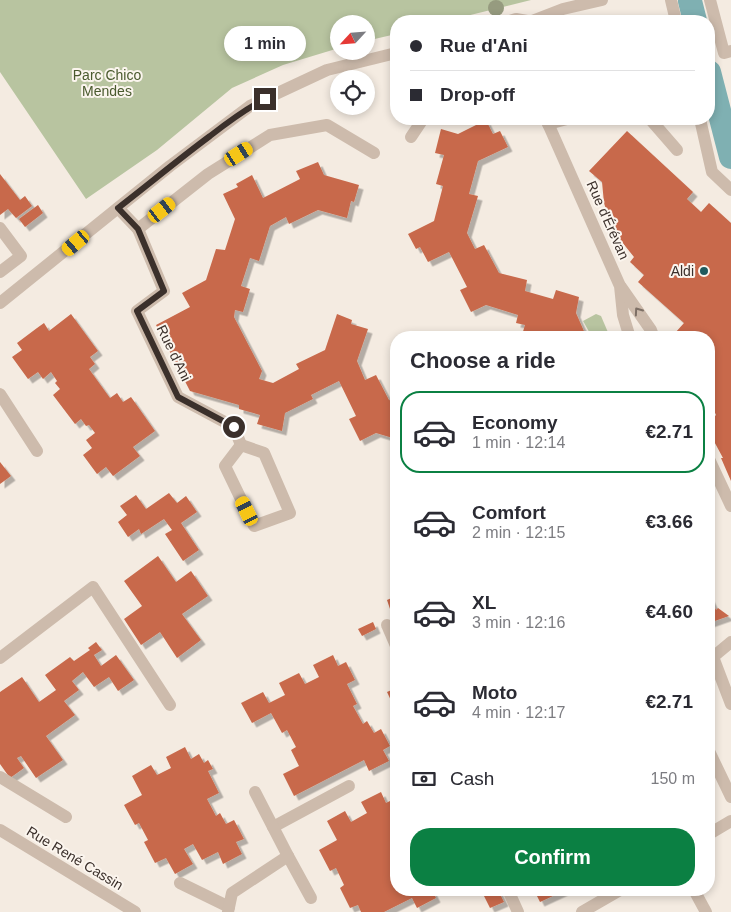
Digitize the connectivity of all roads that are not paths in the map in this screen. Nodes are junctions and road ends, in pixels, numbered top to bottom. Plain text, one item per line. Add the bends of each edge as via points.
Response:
1 (602, 0) edge
2 (671, 0) edge
3 (710, 0) edge
4 (563, 9) junction
5 (548, 15) edge
6 (556, 15) edge
7 (675, 15) edge
8 (714, 15) edge
9 (715, 19) edge
10 (731, 51) edge
11 (390, 54) edge
12 (419, 125) edge
13 (549, 125) edge
14 (655, 125) edge
15 (701, 125) edge
16 (411, 137) dead end
17 (677, 150) dead end
18 (374, 153) dead end
19 (731, 190) edge
20 (118, 208) junction
21 (0, 228) edge
22 (138, 229) junction
23 (0, 272) edge
24 (620, 286) junction
25 (0, 303) edge
26 (628, 331) edge
27 (651, 331) edge
28 (0, 394) edge
29 (242, 445) junction
30 (37, 451) dead end
31 (715, 472) edge
32 (731, 506) edge
33 (387, 625) dead end
34 (390, 632) edge
35 (731, 642) edge
36 (715, 655) edge
37 (0, 658) edge
38 (715, 662) edge
39 (731, 704) edge
40 (170, 705) dead end
41 (715, 764) edge
42 (0, 777) edge
43 (349, 786) dead end
44 (255, 792) dead end
45 (731, 797) edge
46 (66, 817) dead end
47 (731, 821) edge
48 (273, 827) junction
49 (0, 830) edge
50 (715, 830) edge
51 (288, 856) junction
52 (180, 884) dead end
53 (513, 896) edge
54 (610, 896) edge
55 (697, 896) edge
56 (311, 898) dead end
57 (229, 910) edge
58 (135, 912) edge
59 (518, 912) edge
60 (582, 912) edge
61 (706, 912) edge

1 - 4 street
2 - 7 street
3 - 8 street
4 - 5 street
4 - 6 street
9 - 10 street via 724,53
11 - 20 street via 327,70 250,106
12 - 16 street
13 - 24 street, Rue d'Érévan
14 - 17 street
15 - 19 street via 712,172
18 - 22 street via 327,125 270,135 208,174
20 - 22 street
20 - 25 street
21 - 23 street via 21,256
22 - 29 street, Rue d'Ani via 164,291 137,311 178,397 234,427
24 - 26 street, Rue d'Érévan
27 -> 24 street
28 - 30 street
29 - 29 street via 225,466 254,526 290,513 264,453
31 - 32 street
33 - 34 street
35 - 36 street
37 - 40 street via 93,587
38 - 39 street
41 - 45 street
42 - 46 street
43 - 48 street
44 - 48 street
47 - 50 street
48 - 51 street
49 - 58 street, Rue René Cassin
51 - 56 street
51 - 57 street via 232,893
52 - 57 street
53 - 59 street
54 - 60 street
55 - 61 street

